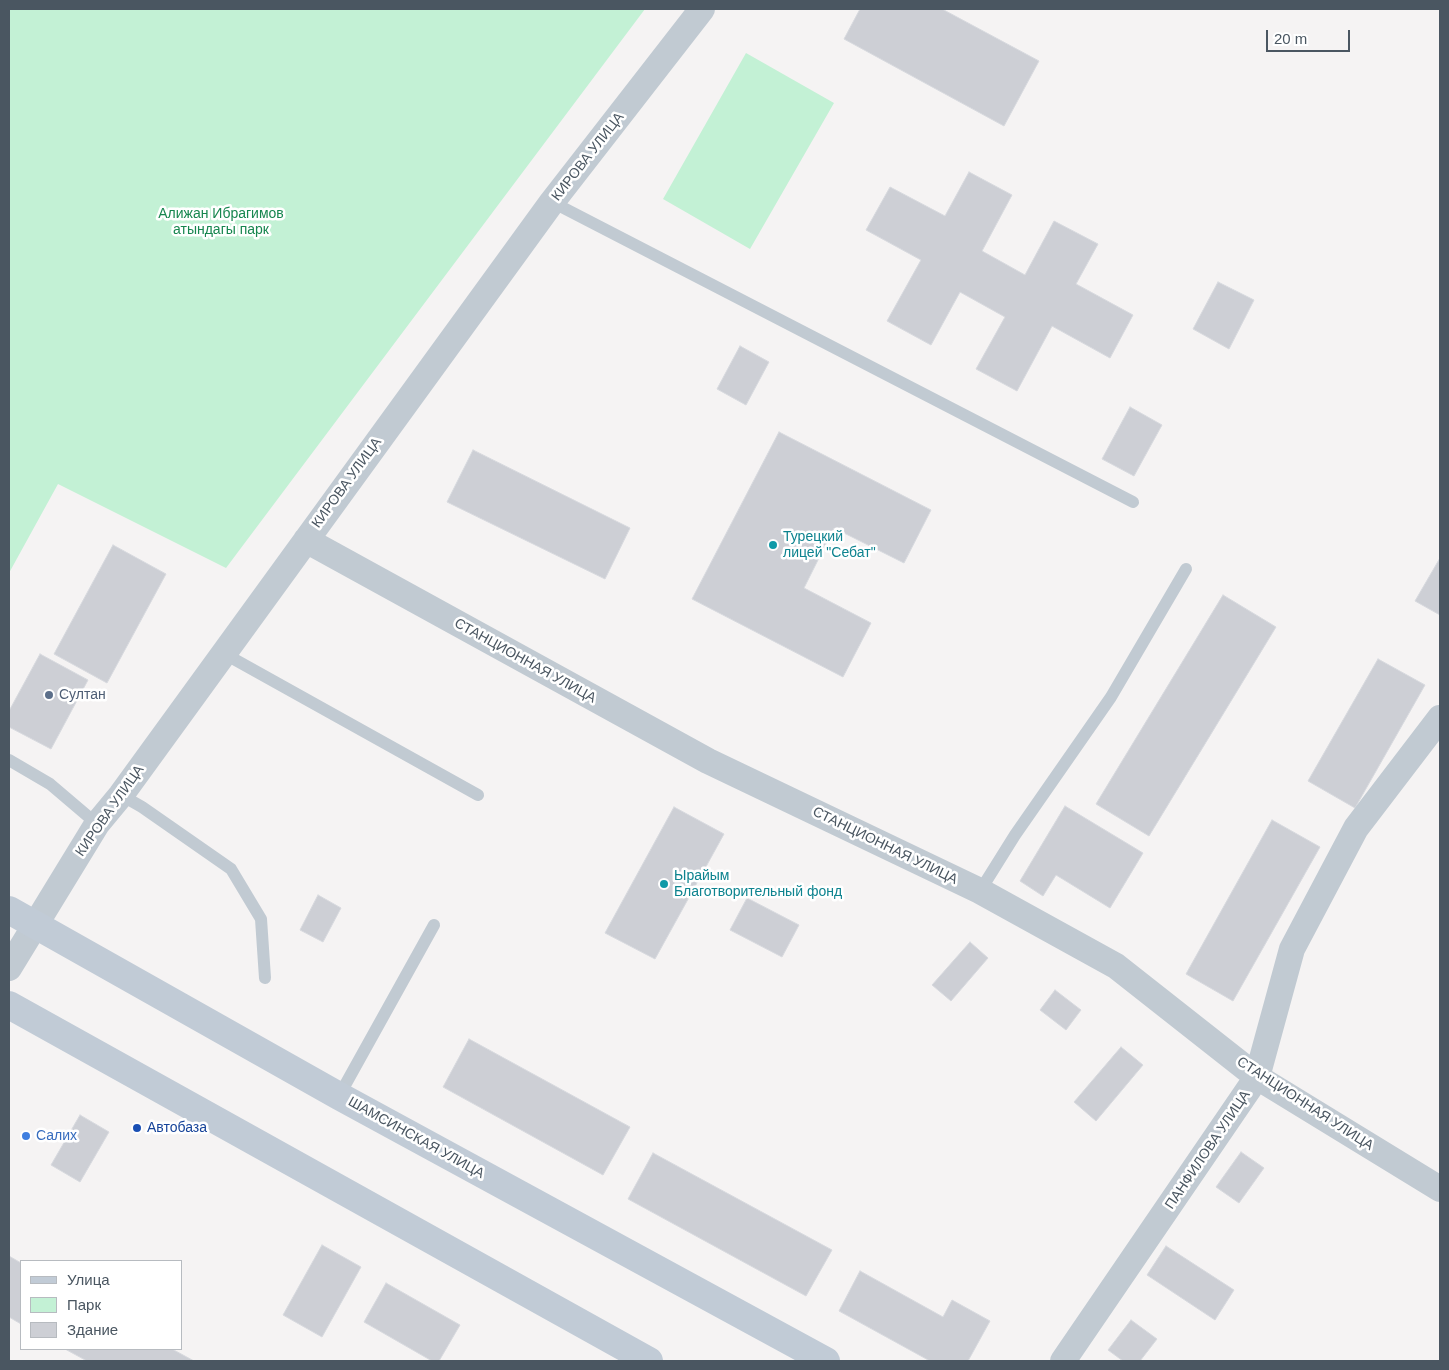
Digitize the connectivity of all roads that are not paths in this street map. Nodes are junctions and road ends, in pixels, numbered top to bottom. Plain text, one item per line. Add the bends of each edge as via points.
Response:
1 (702, 9) edge
2 (552, 202) junction
3 (1132, 502) dead end
4 (306, 540) junction
5 (1186, 569) dead end
6 (223, 653) junction
7 (1440, 718) edge
8 (9, 760) edge
9 (121, 795) junction
10 (478, 795) dead end
11 (97, 824) junction
12 (980, 891) junction
13 (9, 910) edge
14 (434, 925) dead end
15 (35, 926) junction
16 (9, 968) edge
17 (265, 978) dead end
18 (9, 1004) edge
19 (1257, 1077) junction
20 (339, 1096) junction
21 (1440, 1189) edge
22 (649, 1361) edge
23 (826, 1361) edge
24 (1063, 1361) edge

1 - 2 street, КИРОВА УЛИЦА
2 - 3 lane
2 - 4 street, КИРОВА УЛИЦА
4 - 6 street, КИРОВА УЛИЦА
4 - 12 street, СТАНЦИОННАЯ УЛИЦА via 708,761
5 - 12 lane via 1111,697 1014,835
6 - 9 street, КИРОВА УЛИЦА
6 - 10 lane
7 - 19 street, ПАНФИЛОВА УЛИЦА via 1356,828 1292,949
8 - 11 lane via 50,784
9 - 11 street, КИРОВА УЛИЦА
9 - 17 lane via 231,869 261,919
11 - 15 street, КИРОВА УЛИЦА
12 - 19 street, СТАНЦИОННАЯ УЛИЦА via 1116,966
13 - 15 main road, ШАМСИНСКАЯ УЛИЦА
14 - 20 lane
15 - 16 street, КИРОВА УЛИЦА
15 - 20 main road, ШАМСИНСКАЯ УЛИЦА
18 - 22 main road
19 - 21 street, СТАНЦИОННАЯ УЛИЦА
19 - 24 street, ПАНФИЛОВА УЛИЦА
20 - 23 main road, ШАМСИНСКАЯ УЛИЦА

